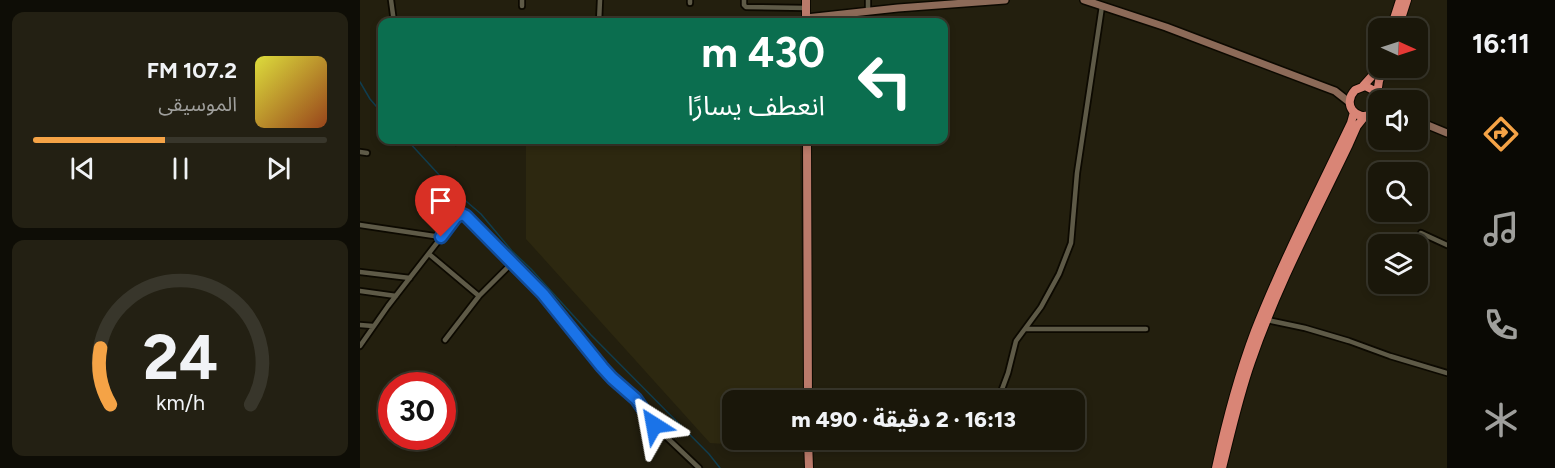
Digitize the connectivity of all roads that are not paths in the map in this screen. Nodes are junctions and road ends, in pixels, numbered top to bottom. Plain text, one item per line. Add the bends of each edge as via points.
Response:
1 (391, 0) edge
2 (600, 0) edge
3 (744, 0) edge
4 (868, 0) edge
5 (1005, 0) edge
6 (1084, 0) edge
7 (1400, 0) edge
8 (1407, 0) edge
9 (951, 2) edge
10 (806, 4) edge
11 (1101, 6) junction
12 (868, 12) junction
13 (393, 18) edge
14 (598, 18) edge
15 (822, 18) edge
16 (1394, 18) edge
17 (1401, 18) edge
18 (1370, 78) edge
19 (1359, 88) junction
20 (1372, 90) edge
21 (1335, 91) junction
22 (1349, 102) junction
23 (1354, 112) junction
24 (1368, 113) edge
25 (1365, 116) junction
26 (1428, 125) edge
27 (1447, 133) edge
28 (807, 144) edge
29 (360, 152) edge
30 (367, 153) dead end
31 (360, 225) edge
32 (1421, 233) dead end
33 (441, 237) junction
34 (1447, 245) edge
35 (429, 254) junction
36 (512, 263) junction
37 (360, 272) edge
38 (410, 278) junction
39 (360, 291) edge
40 (396, 296) junction
41 (478, 296) junction
42 (1267, 320) junction
43 (360, 325) edge
44 (373, 326) junction
45 (1025, 329) junction
46 (1146, 329) dead end
47 (445, 340) dead end
48 (360, 346) edge
49 (1447, 373) edge
50 (808, 390) edge
51 (1002, 390) edge
52 (808, 450) edge
53 (699, 468) edge
54 (809, 468) edge
55 (1216, 468) edge
56 (1222, 468) edge

1 - 13 street
2 - 14 street
3 - 10 street via 746,7
4 - 12 street
5 - 9 main road
6 - 11 main road
7 - 16 highway
8 - 17 highway
9 - 12 main road
11 - 21 main road
11 - 45 street via 1071,243 1059,274
12 - 15 main road
18 - 19 highway
19 - 20 highway
19 - 21 main road
19 - 22 highway via 1351,94
21 - 22 main road
22 - 23 highway
23 - 25 highway
23 - 55 highway via 1255,332
24 - 25 highway
25 - 42 highway via 1348,144
26 - 27 main road
28 - 50 main road
29 - 30 street
31 - 33 street
32 - 34 street
33 - 35 street
33 - 36 street via 464,214
35 - 38 street
35 - 41 street
36 - 41 street
36 - 53 street via 543,294 612,378 636,399 654,425
37 - 38 street
38 - 40 street
39 - 40 street
40 - 44 street
41 - 47 street
42 - 49 street via 1305,328
42 - 56 highway via 1234,417
43 - 44 street
44 - 48 street
45 - 46 street
45 - 51 street via 1016,341
52 - 54 main road

